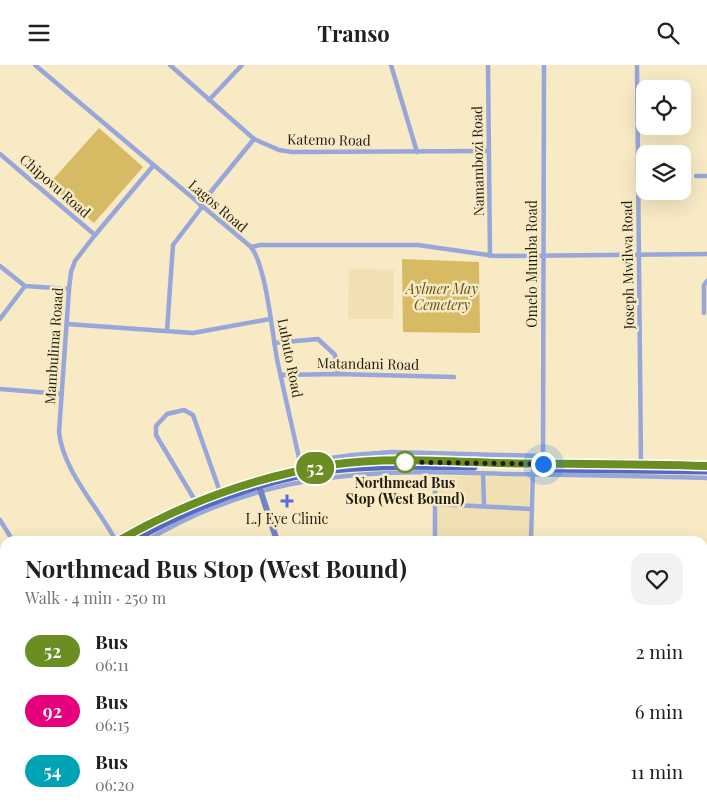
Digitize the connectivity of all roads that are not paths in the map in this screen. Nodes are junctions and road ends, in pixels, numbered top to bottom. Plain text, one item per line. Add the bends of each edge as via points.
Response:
1 (34, 65) edge
2 (170, 65) edge
3 (242, 65) edge
4 (392, 65) edge
5 (488, 65) edge
6 (544, 65) edge
7 (637, 65) edge
8 (209, 100) junction
9 (254, 139) junction
10 (489, 151) junction
11 (417, 152) junction
12 (0, 154) edge
13 (153, 166) junction
14 (696, 176) dead end
15 (707, 176) edge
16 (201, 206) junction
17 (95, 235) junction
18 (251, 247) junction
19 (639, 254) junction
20 (707, 254) edge
21 (490, 256) junction
22 (543, 256) junction
23 (0, 266) edge
24 (707, 281) edge
25 (25, 286) junction
26 (69, 289) junction
27 (704, 313) dead end
28 (0, 319) edge
29 (270, 319) junction
30 (67, 324) junction
31 (167, 331) junction
32 (274, 343) junction
33 (338, 373) junction
34 (281, 375) junction
35 (454, 377) dead end
36 (0, 389) edge
37 (62, 394) junction
38 (543, 460) junction
39 (641, 464) junction
40 (707, 466) edge
41 (434, 467) junction
42 (302, 469) junction
43 (493, 470) junction
44 (533, 471) junction
45 (707, 471) edge
46 (483, 473) junction
47 (707, 478) edge
48 (260, 489) junction
49 (220, 493) junction
50 (196, 502) junction
51 (435, 504) junction
52 (484, 505) junction
53 (532, 509) junction
54 (0, 520) edge
55 (10, 536) edge
56 (114, 536) edge
57 (126, 536) edge
58 (142, 536) edge
59 (156, 536) edge
60 (275, 536) edge
61 (436, 536) edge
62 (531, 536) edge

1 - 13 street, Lagos Road
2 - 8 street, Katemo Road
3 - 8 street
4 - 11 street
5 - 10 street, Namambozi Road
6 - 22 street, Omelo Mumba Road
7 - 19 street, Joseph Mwilwa Road
8 - 9 street, Katemo Road
9 - 11 street, Katemo Road via 286,151
9 - 16 street
10 - 11 street, Katemo Road
10 - 21 street, Namambozi Road
12 - 17 street, Chipovu Road
13 - 16 street, Lagos Road
13 - 17 street, Mambulima Roaad
14 - 15 street
16 - 18 street, Lagos Road
16 - 31 street via 173,245
17 - 26 street, Mambulima Roaad via 75,261
18 - 21 street, Lagos Road via 418,245
18 - 29 street, Lubuto Road via 259,263
19 - 20 street, Lagos Road
19 - 22 street, Lagos Road
19 - 39 street, Joseph Mwilwa Road
21 - 22 street, Lagos Road
22 - 38 street, Omelo Mumba Road
23 - 25 street
24 - 27 street via 704,285
25 - 26 street
25 - 28 street
26 - 30 street, Mambulima Roaad
29 - 31 street via 198,333
29 - 32 street, Lubuto Road
30 - 31 street
30 - 37 street, Mambulima Roaad
32 - 33 street via 318,339 335,355
32 - 34 street, Lubuto Road
33 - 34 street, Matandani Road
33 - 35 street, Matandani Road
34 - 42 street, Lubuto Road
36 - 37 street
37 - 56 street, Mambulima Roaad via 60,432 63,451
38 - 39 main road
38 - 41 main road
38 - 42 street via 386,453 353,455
39 - 40 main road
41 - 42 main road via 357,462
41 - 43 main road
41 - 46 street
41 - 48 street via 329,477
41 - 51 street
42 - 48 main road
42 - 49 main road
43 - 44 main road
43 - 46 street
44 - 45 main road
44 - 47 street
44 - 53 street
46 - 52 street
48 - 58 main road via 198,508
48 - 59 street
48 - 60 street
49 - 50 main road
49 - 50 street via 193,415 184,410 167,414 156,426 156,435
50 - 57 main road
51 - 52 street
51 - 61 street
52 - 53 street
53 - 62 street
54 - 55 street

